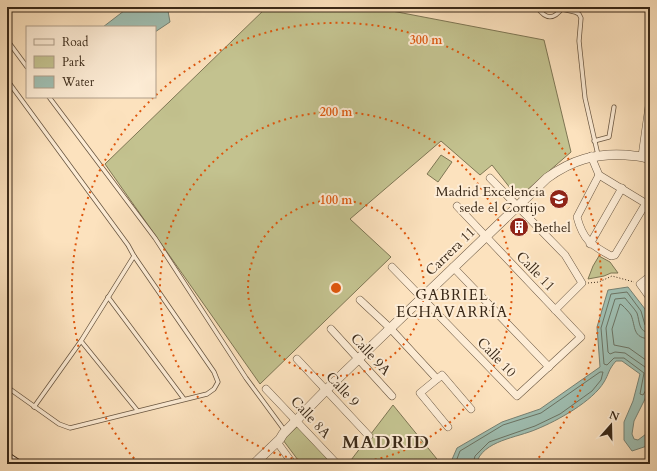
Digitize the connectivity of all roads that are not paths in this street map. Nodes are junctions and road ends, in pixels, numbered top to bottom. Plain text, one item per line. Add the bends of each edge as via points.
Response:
1 (537, 7) edge
2 (563, 8) edge
3 (7, 40) edge
4 (26, 66) edge
5 (7, 80) edge
6 (50, 98) edge
7 (650, 99) edge
8 (614, 107) dead end
9 (594, 141) junction
10 (595, 156) junction
11 (646, 157) edge
12 (599, 175) junction
13 (490, 178) dead end
14 (622, 188) junction
15 (648, 205) edge
16 (457, 206) dead end
17 (517, 207) junction
18 (485, 236) junction
19 (590, 244) junction
20 (134, 256) junction
21 (392, 267) dead end
22 (453, 267) junction
23 (650, 276) edge
24 (108, 297) junction
25 (421, 298) junction
26 (650, 298) edge
27 (360, 300) dead end
28 (555, 310) junction
29 (390, 328) junction
30 (331, 329) dead end
31 (81, 340) junction
32 (297, 359) dead end
33 (358, 359) junction
34 (549, 367) junction
35 (437, 379) junction
36 (7, 387) edge
37 (266, 389) dead end
38 (326, 390) junction
39 (392, 396) dead end
40 (184, 399) junction
41 (34, 407) junction
42 (471, 409) dead end
43 (137, 410) junction
44 (297, 421) junction
45 (448, 427) dead end
46 (286, 432) junction
47 (369, 436) dead end
48 (277, 442) junction
49 (7, 458) edge
50 (16, 464) edge
51 (254, 464) edge
52 (293, 464) edge
53 (337, 464) edge

1 - 2 lane via 543,15 549,17 556,16
2 - 9 lane via 579,14 581,18 579,41 585,98
3 - 4 lane
5 - 20 lane
6 - 46 lane via 154,238 246,378
7 - 11 street
8 - 9 lane via 609,137
9 - 10 lane
10 - 11 street
10 - 12 street
10 - 17 street, Carrera 11 via 560,168
12 - 14 street
12 - 19 street via 577,217
13 - 17 street
14 - 15 street
14 - 19 street
15 - 19 street via 615,255 611,256
16 - 18 street, Calle 11
17 - 18 street, Carrera 11
17 - 28 street via 565,255 582,283
18 - 22 street, Carrera 11
18 - 28 street, Calle 11
20 - 24 lane
20 - 40 lane via 214,372 218,382 207,394
21 - 25 street, Calle 10
22 - 25 street, Carrera 11
22 - 34 street
23 - 26 street via 640,284
24 - 31 lane
24 - 40 lane
25 - 29 street, Carrera 11
25 - 34 street, Calle 10 via 517,396
27 - 29 street
28 - 34 street, Calle 11 via 581,336
29 - 33 street, Carrera 11
29 - 35 street
30 - 33 street, Calle 9A
31 - 41 lane
31 - 43 lane
32 - 38 street, Calle 9
33 - 38 street, Carrera 11
33 - 39 street, Calle 9A
35 - 42 street via 442,375
35 - 45 street via 420,393
36 - 41 lane
37 - 44 street, Calle 8A
38 - 44 street, Carrera 11
38 - 47 street, Calle 9
40 - 43 lane
41 - 43 lane via 59,424 70,428
44 - 46 street, Carrera 11
44 - 53 street, Calle 8A
46 - 48 street, Carrera 11
48 - 51 street, Carrera 11
48 - 52 street
49 - 50 main road

